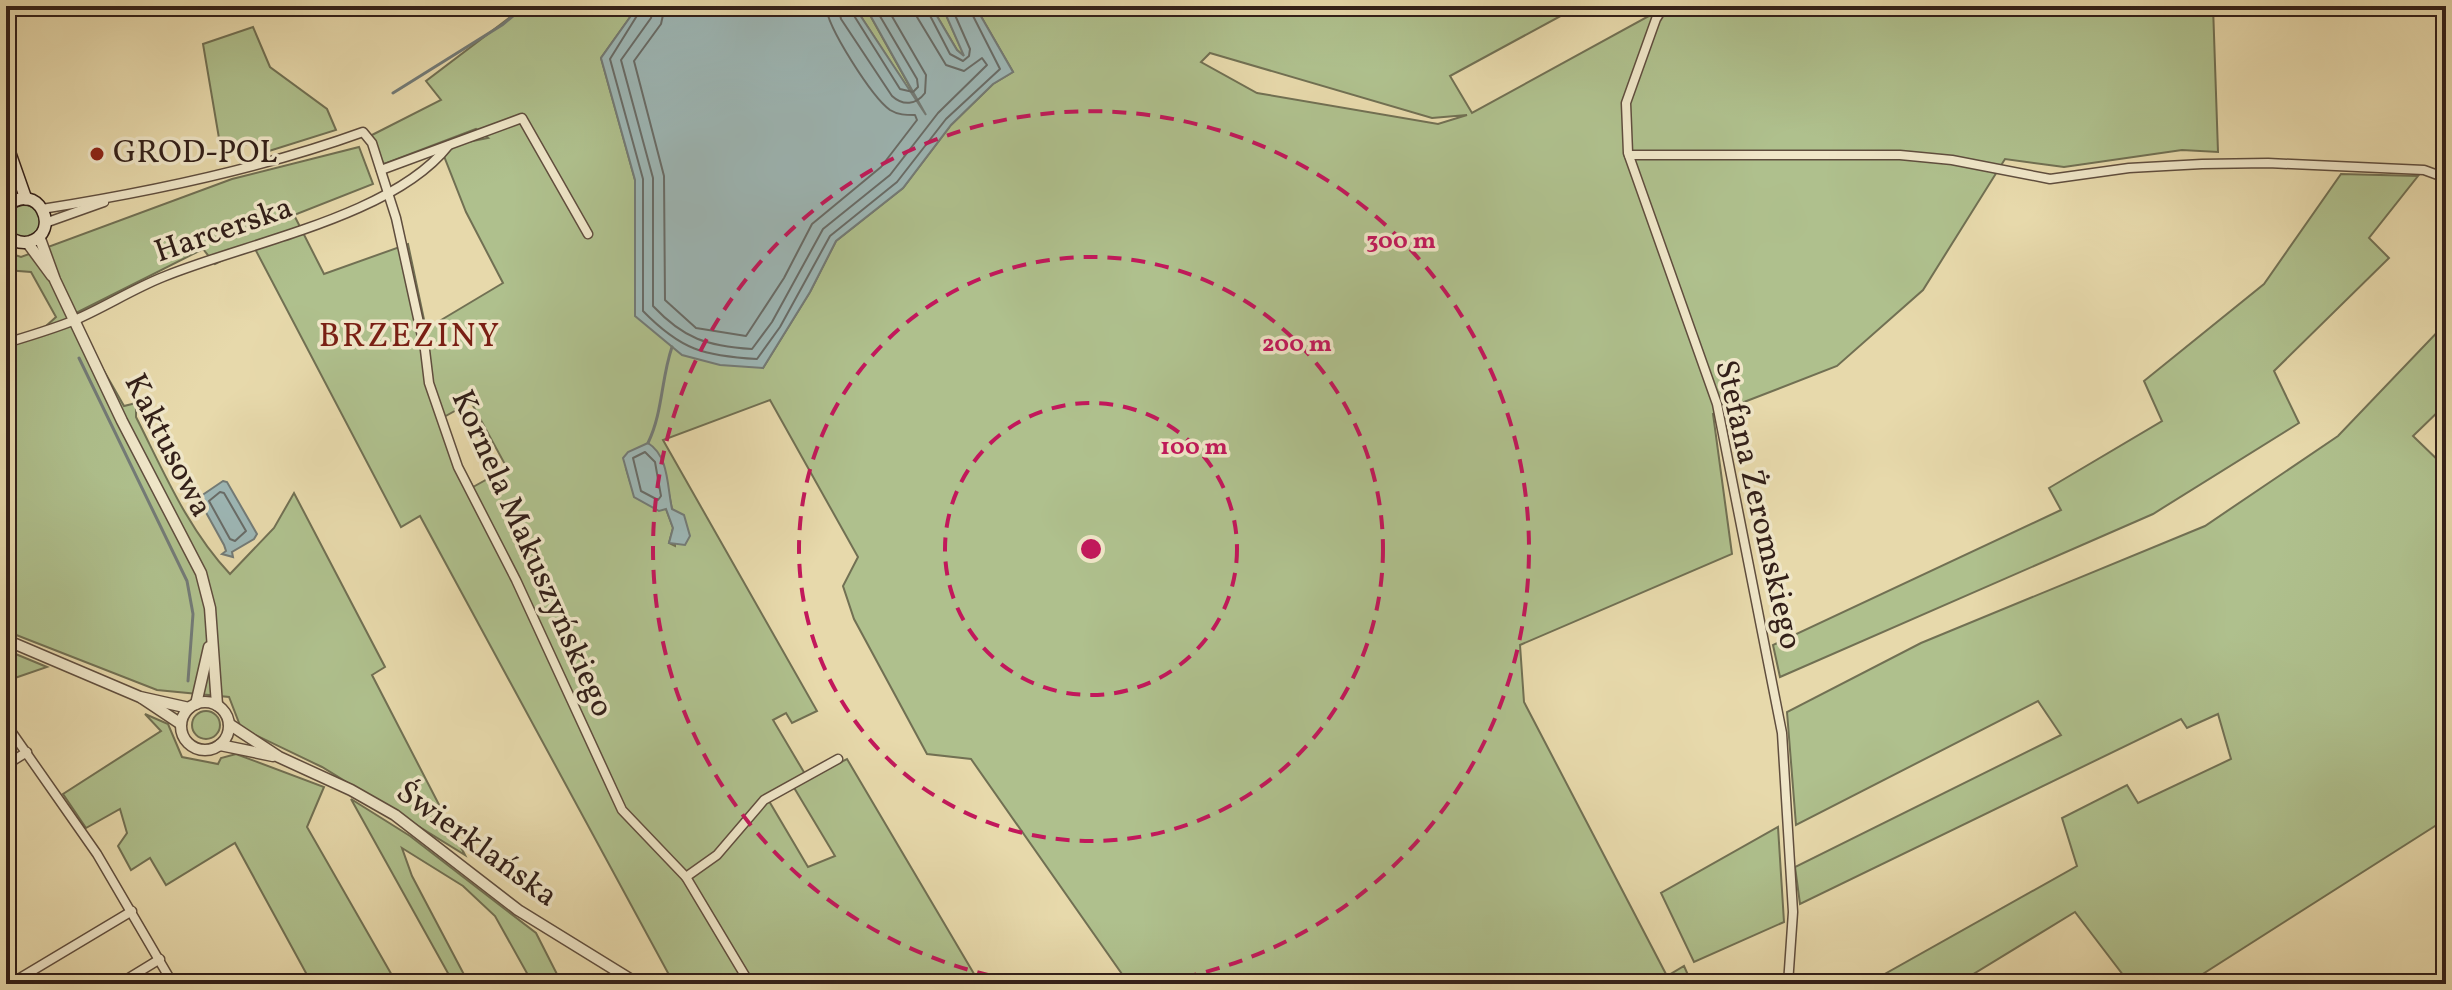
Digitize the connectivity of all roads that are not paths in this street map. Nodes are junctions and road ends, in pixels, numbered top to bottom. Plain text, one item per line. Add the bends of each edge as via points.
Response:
1 (1664, 6) edge
2 (7, 145) edge
3 (448, 146) junction
4 (1629, 155) junction
5 (6, 170) edge
6 (381, 170) junction
7 (2446, 178) edge
8 (388, 193) junction
9 (112, 198) junction
10 (26, 199) junction
11 (9, 205) edge
12 (42, 209) junction
13 (45, 223) junction
14 (6, 234) edge
15 (588, 234) dead end
16 (39, 236) junction
17 (27, 242) junction
18 (55, 280) junction
19 (76, 319) junction
20 (6, 343) edge
21 (6, 640) edge
22 (210, 641) junction
23 (140, 697) junction
24 (217, 705) junction
25 (193, 706) junction
26 (6, 724) edge
27 (181, 724) junction
28 (229, 724) junction
29 (220, 745) junction
30 (27, 752) junction
31 (279, 757) junction
32 (838, 759) dead end
33 (6, 765) edge
34 (686, 877) junction
35 (132, 911) junction
36 (160, 959) junction
37 (10, 984) edge
38 (119, 984) edge
39 (173, 984) edge
40 (638, 984) edge
41 (750, 984) edge
42 (1788, 984) edge

1 - 4 street, Stefana Żeromskiego via 1626,103
2 - 10 main road
3 - 6 street, Harcerska
3 - 8 street, Harcerska
3 - 15 street, Harcerska via 522,118
4 - 7 street via 1900,155 2050,179 2129,168 2268,163 2424,170
4 - 42 street, Stefana Żeromskiego via 1717,404 1782,733 1793,912
5 - 11 main road
6 - 8 street, Kornela Makuszyńskiego
6 - 9 street, Kornela Makuszyńskiego via 363,132
8 - 19 street, Harcerska via 163,277
8 - 34 street, Kornela Makuszyńskiego via 429,383 450,450 622,810
9 - 12 street
9 - 13 street
10 - 11 main road
10 - 12 main road
12 - 13 main road
13 - 16 main road
14 - 17 main road
16 - 17 main road
16 - 18 street, Kaktusowa
17 - 18 street, Kaktusowa
18 - 19 street, Kaktusowa
19 - 20 street, Harcerska
19 - 22 street, Kaktusowa via 137,453 201,573 210,608
21 - 23 street
22 - 24 street, Kaktusowa
22 - 25 street, Kaktusowa
23 - 25 street
23 - 27 street
24 - 25 street
24 - 28 street
25 - 27 street
26 - 30 street
27 - 29 street via 184,739 196,749
28 - 29 street
28 - 31 street, Świerklańska
29 - 31 street, Świerklańska
30 - 33 street
30 - 35 street
31 - 40 street, Świerklańska via 395,815 518,910
32 - 34 street via 764,800 715,858
34 - 41 street, Kornela Makuszyńskiego
35 - 36 street
35 - 37 street
36 - 38 street
36 - 39 street

